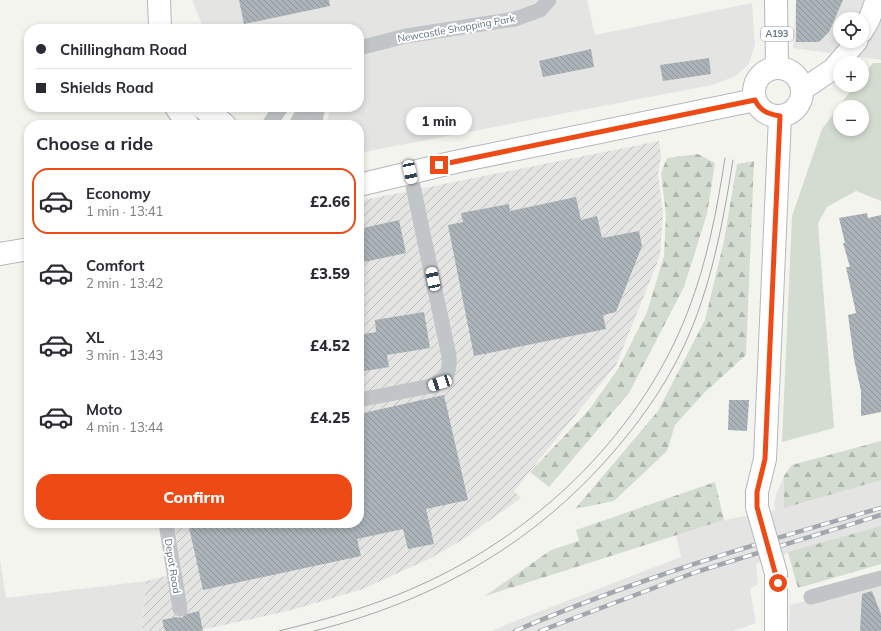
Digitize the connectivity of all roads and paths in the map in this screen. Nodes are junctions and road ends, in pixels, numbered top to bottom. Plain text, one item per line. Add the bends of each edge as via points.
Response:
1 (160, 0) edge
2 (549, 0) edge
3 (776, 0) edge
4 (876, 0) edge
5 (869, 20) edge
6 (160, 24) edge
7 (364, 47) edge
8 (851, 48) edge
9 (777, 67) junction
10 (802, 90) junction
11 (755, 100) junction
12 (208, 112) edge
13 (780, 116) junction
14 (219, 120) edge
15 (402, 174) junction
16 (364, 180) edge
17 (24, 250) edge
18 (0, 254) edge
19 (364, 399) edge
20 (167, 528) edge
21 (881, 578) edge
22 (811, 597) dead end
23 (180, 609) dead end
24 (776, 631) edge

1 - 6 main road
2 - 7 street, Newcastle Shopping Park via 540,10 515,18 406,36
3 - 9 main road, A193
4 - 5 main road
8 - 10 main road via 833,69
9 - 10 main road via 793,72
9 - 11 main road via 763,72 759,77 754,87
10 - 13 main road via 797,107
11 - 13 main road via 762,110
11 - 15 main road
12 - 14 main road
13 - 24 main road, bridge via 765,459 757,492 757,507 776,573
15 - 16 main road
15 - 19 street via 449,356 448,373 440,383 431,386
17 - 18 main road
20 - 23 street, Depot Road
21 - 22 street

